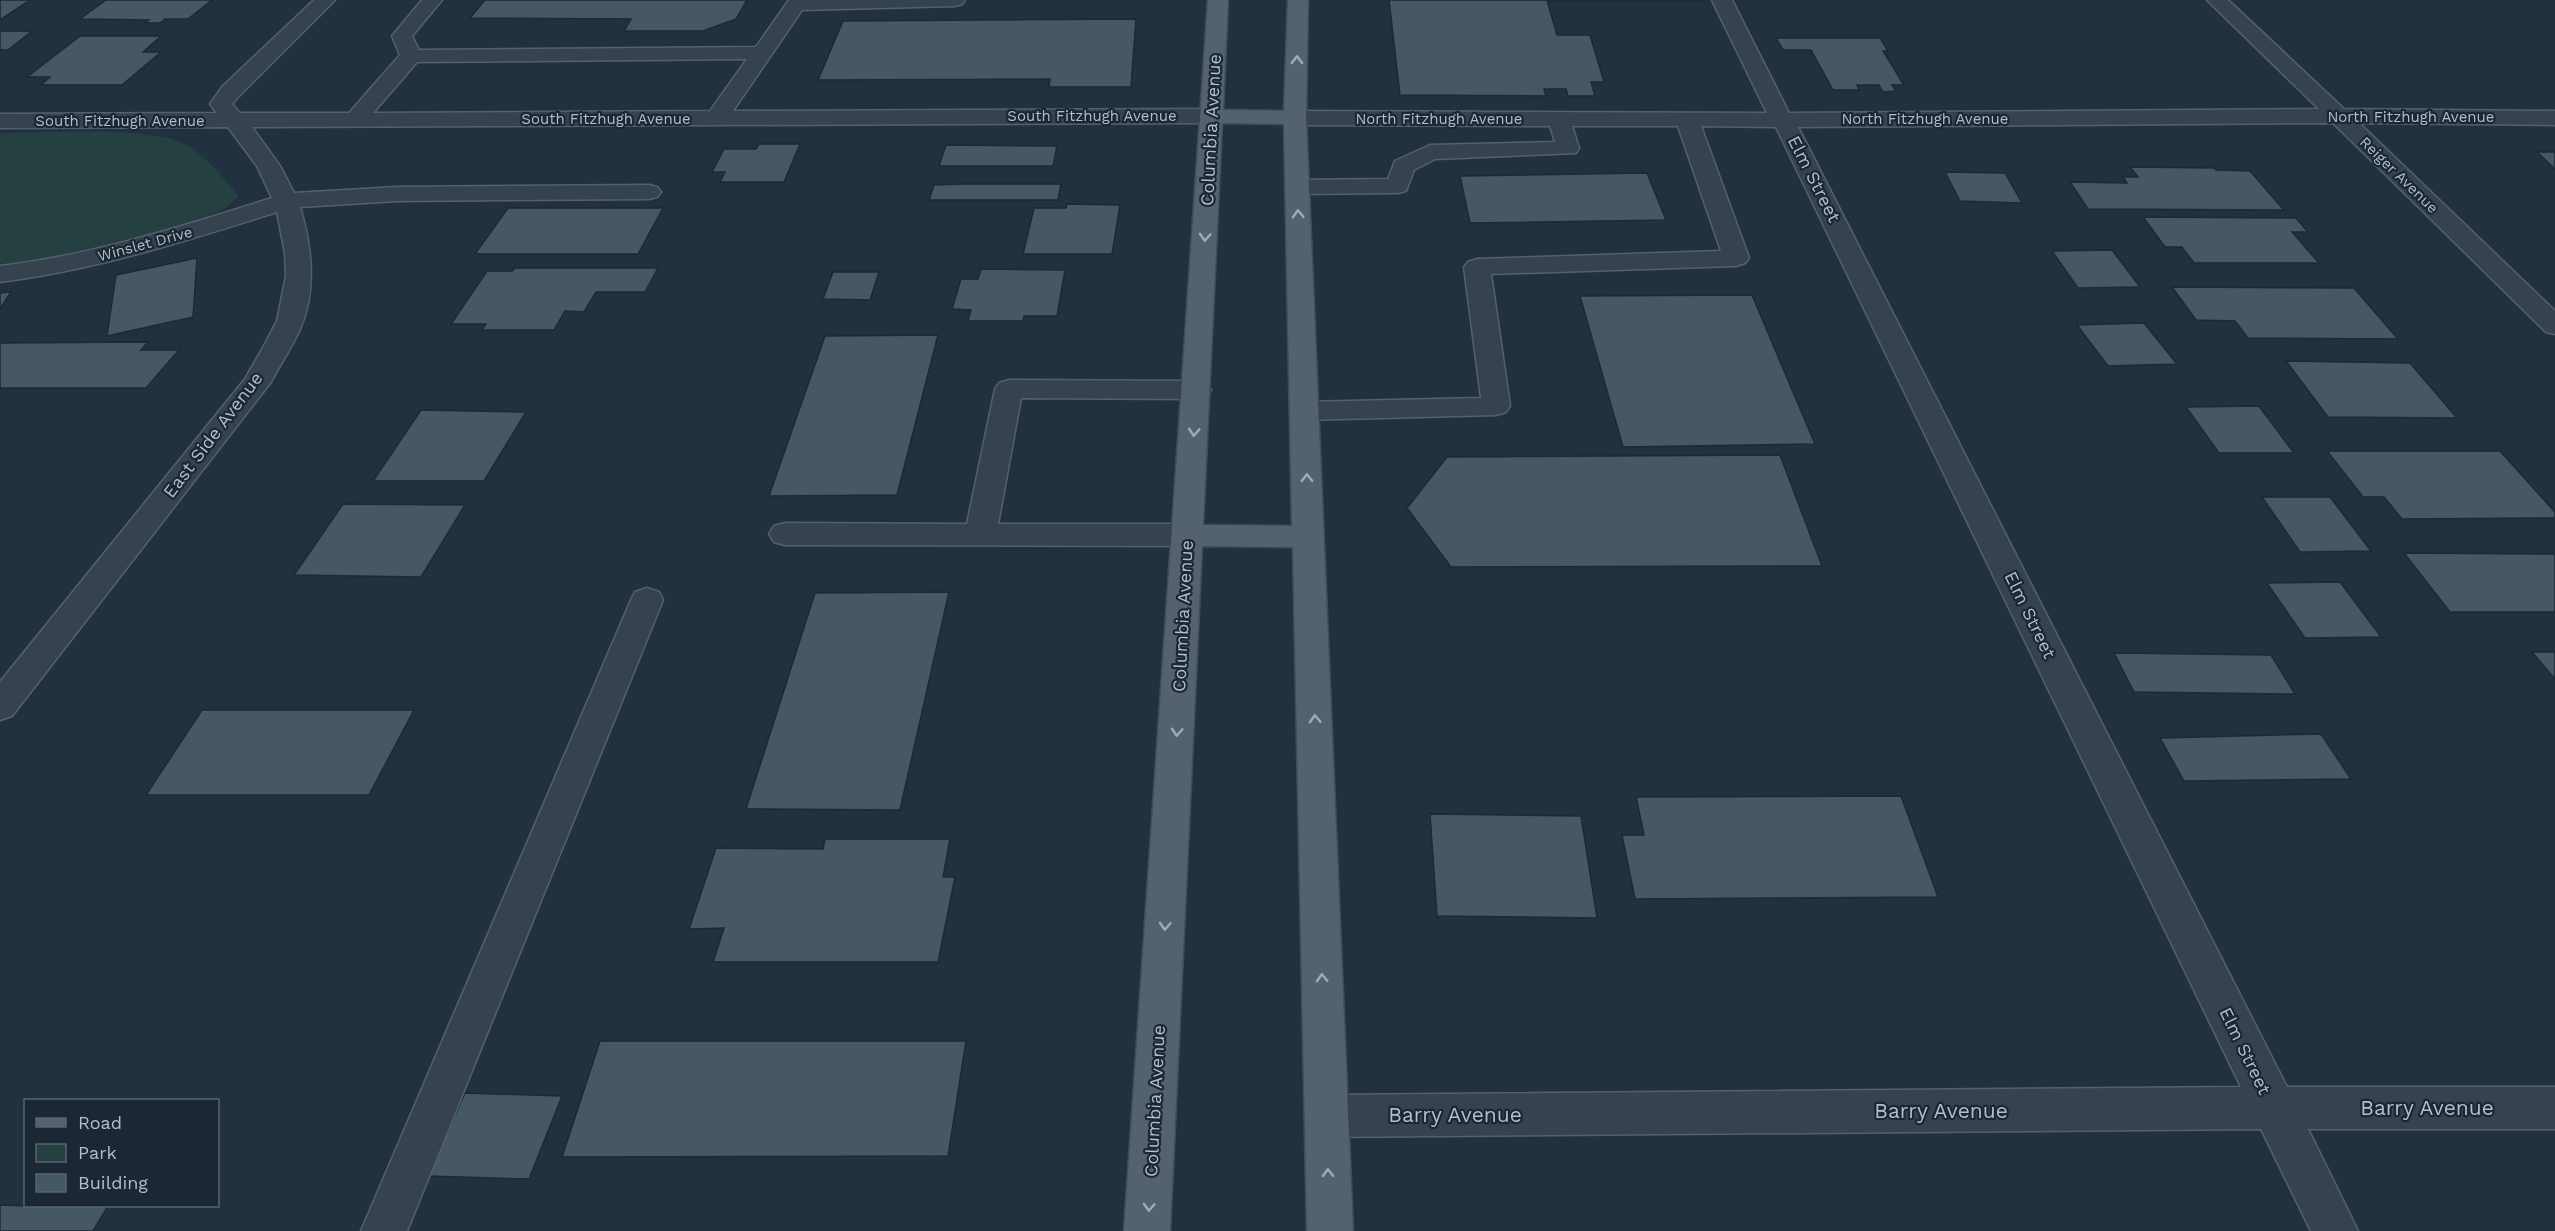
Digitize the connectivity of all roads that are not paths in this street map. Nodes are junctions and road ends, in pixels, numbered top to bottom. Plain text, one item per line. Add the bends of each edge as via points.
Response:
1 (325, 0) edge
2 (432, 0) edge
3 (955, 0) edge
4 (1218, 0) edge
5 (1298, 0) edge
6 (1722, 0) edge
7 (2217, 0) edge
8 (798, 2) edge
9 (761, 54) junction
10 (411, 56) junction
11 (1212, 116) junction
12 (2339, 116) junction
13 (717, 118) junction
14 (1295, 118) junction
15 (1426, 118) junction
16 (2555, 118) edge
17 (1560, 119) junction
18 (1687, 119) junction
19 (233, 120) junction
20 (355, 120) junction
21 (1783, 120) junction
22 (0, 121) edge
23 (1430, 152) junction
24 (1298, 187) junction
25 (649, 192) dead end
26 (286, 201) junction
27 (0, 274) edge
28 (2555, 326) edge
29 (1197, 390) junction
30 (1305, 411) junction
31 (785, 534) dead end
32 (980, 534) junction
33 (1188, 535) junction
34 (1308, 537) junction
35 (646, 600) dead end
36 (0, 707) edge
37 (2273, 1108) junction
38 (2555, 1108) edge
39 (1327, 1116) junction
40 (384, 1231) edge
41 (1148, 1231) edge
42 (1330, 1231) edge
43 (2335, 1231) edge

1 - 19 street, East Side Avenue via 230,92 221,104
2 - 10 street via 402,36
3 - 8 street
4 - 11 main road, Columbia Avenue
14 -> 5 main road
6 - 21 street, Elm Street
7 - 12 street, Reiger Avenue
8 - 9 street
9 - 10 street
9 - 13 street
10 - 20 street
11 - 13 street, South Fitzhugh Avenue
11 - 14 main road
11 -> 29 main road, Columbia Avenue
12 - 16 street, North Fitzhugh Avenue
12 - 21 street, North Fitzhugh Avenue
12 - 28 street, Reiger Avenue
13 - 20 street, South Fitzhugh Avenue
14 - 15 street, North Fitzhugh Avenue
14 - 24 main road
15 - 17 street, North Fitzhugh Avenue
15 - 23 street
17 - 18 street, North Fitzhugh Avenue
17 - 23 street via 1568,148
18 - 21 street, North Fitzhugh Avenue
18 - 30 street via 1736,258 1477,267 1496,406
19 - 20 street, South Fitzhugh Avenue
19 - 22 street, South Fitzhugh Avenue
19 - 26 street, East Side Avenue via 256,147
21 - 37 street, Elm Street
23 - 24 street via 1403,165 1398,186
30 -> 24 main road
25 - 26 street, Winslet Drive via 397,194
26 - 27 street, Winslet Drive via 131,250
26 - 36 street, East Side Avenue via 298,252 299,285 289,322 257,382
29 - 32 street via 1009,389
29 -> 33 main road, Columbia Avenue
34 -> 30 main road
31 - 32 street
32 - 33 street
33 - 34 main road
33 -> 41 main road, Columbia Avenue
39 -> 34 main road
35 - 40 street
37 - 38 street, Barry Avenue
37 - 39 street, Barry Avenue
37 - 43 street, Elm Street
42 -> 39 main road

